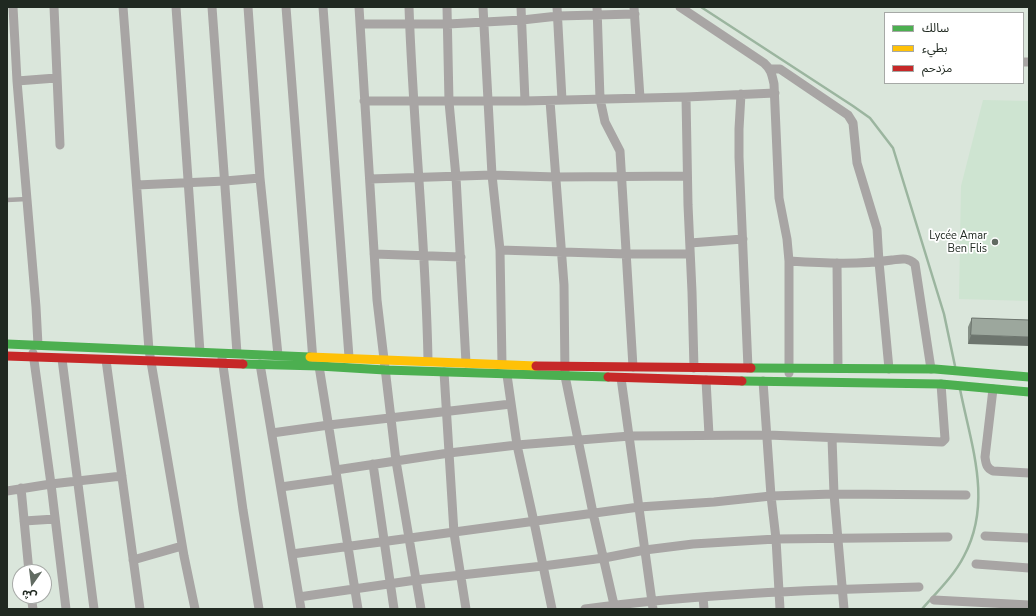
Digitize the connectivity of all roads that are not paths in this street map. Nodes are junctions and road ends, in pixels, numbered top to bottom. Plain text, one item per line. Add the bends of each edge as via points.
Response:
1 (13, 7) edge
2 (54, 7) edge
3 (123, 7) edge
4 (176, 7) edge
5 (212, 7) edge
6 (248, 7) edge
7 (286, 7) edge
8 (323, 7) edge
9 (359, 7) edge
10 (408, 7) edge
11 (447, 7) edge
12 (483, 7) edge
13 (521, 7) edge
14 (680, 7) edge
15 (597, 11) edge
16 (634, 11) edge
17 (558, 12) edge
18 (522, 20) junction
19 (484, 22) junction
20 (360, 24) junction
21 (409, 24) junction
22 (448, 24) junction
23 (770, 69) junction
24 (56, 78) junction
25 (16, 81) junction
26 (775, 92) junction
27 (741, 94) junction
28 (686, 97) junction
29 (640, 98) junction
30 (600, 99) junction
31 (562, 100) junction
32 (364, 101) junction
33 (524, 101) junction
34 (550, 101) junction
35 (413, 102) junction
36 (449, 102) junction
37 (489, 102) junction
38 (60, 145) dead end
39 (492, 175) junction
40 (687, 176) junction
41 (419, 177) junction
42 (456, 177) junction
43 (556, 177) junction
44 (260, 178) junction
45 (622, 178) junction
46 (370, 179) junction
47 (225, 181) junction
48 (188, 183) junction
49 (137, 185) junction
50 (27, 199) junction
51 (7, 200) edge
52 (743, 239) junction
53 (690, 243) junction
54 (500, 250) junction
55 (561, 252) junction
56 (374, 254) junction
57 (626, 254) junction
58 (690, 254) junction
59 (424, 256) junction
60 (461, 257) junction
61 (789, 261) junction
62 (879, 262) junction
63 (837, 264) junction
64 (7, 344) edge
65 (35, 345) junction
66 (148, 350) junction
67 (200, 352) junction
68 (222, 352) junction
69 (237, 353) junction
70 (278, 355) junction
71 (7, 356) edge
72 (312, 356) junction
73 (349, 357) junction
74 (34, 358) junction
75 (62, 359) junction
76 (384, 359) junction
77 (106, 360) junction
78 (151, 361) junction
79 (428, 361) junction
80 (222, 363) junction
81 (466, 363) junction
82 (260, 364) junction
83 (502, 364) junction
84 (316, 366) junction
85 (565, 367) junction
86 (633, 367) junction
87 (694, 368) junction
88 (748, 368) junction
89 (790, 368) junction
90 (838, 368) junction
91 (889, 369) junction
92 (385, 370) junction
93 (933, 370) junction
94 (444, 372) junction
95 (507, 375) junction
96 (565, 376) junction
97 (1029, 377) edge
98 (622, 378) junction
99 (706, 380) junction
100 (763, 381) junction
101 (789, 382) junction
102 (944, 385) junction
103 (993, 389) junction
104 (1029, 392) edge
105 (511, 404) junction
106 (446, 412) junction
107 (391, 418) junction
108 (329, 425) junction
109 (272, 433) junction
110 (768, 434) junction
111 (709, 435) junction
112 (630, 436) junction
113 (832, 438) junction
114 (578, 440) junction
115 (517, 445) junction
116 (449, 453) junction
117 (396, 461) junction
118 (373, 464) junction
119 (1029, 473) edge
120 (336, 475) junction
121 (122, 476) junction
122 (78, 481) junction
123 (51, 484) junction
124 (281, 486) junction
125 (21, 488) junction
126 (7, 490) edge
127 (834, 494) junction
128 (966, 495) dead end
129 (771, 496) junction
130 (640, 507) junction
131 (593, 513) junction
132 (55, 519) junction
133 (24, 521) junction
134 (534, 522) junction
135 (454, 533) junction
136 (948, 536) dead end
137 (984, 536) dead end
138 (1029, 538) edge
139 (409, 539) junction
140 (776, 539) junction
141 (839, 539) junction
142 (384, 542) junction
143 (182, 546) junction
144 (348, 546) junction
145 (645, 550) junction
146 (292, 554) junction
147 (604, 558) junction
148 (134, 560) junction
149 (28, 564) edge
150 (976, 564) dead end
151 (543, 566) junction
152 (1029, 568) edge
153 (461, 575) junction
154 (416, 580) junction
155 (391, 584) junction
156 (919, 587) dead end
157 (355, 589) junction
158 (843, 589) junction
159 (778, 591) junction
160 (298, 597) junction
161 (703, 597) junction
162 (934, 600) dead end
163 (1029, 605) edge
164 (652, 606) edge
165 (614, 607) edge
166 (66, 609) edge
167 (94, 609) edge
168 (140, 609) edge
169 (195, 609) edge
170 (259, 609) edge
171 (301, 609) edge
172 (358, 609) edge
173 (394, 609) edge
174 (421, 609) edge
175 (466, 609) edge
176 (552, 609) edge
177 (585, 609) edge
178 (704, 609) edge
179 (780, 609) edge
180 (844, 609) edge

1 - 25 street
2 - 24 street
3 - 49 street
4 - 48 street
5 - 47 street
6 - 44 street
7 - 72 street
8 - 73 street
9 - 20 street
10 - 21 street
11 - 22 street
12 - 19 street
13 - 18 street
14 - 23 street
15 - 16 street
15 - 17 street
15 - 30 street
16 - 29 street
17 - 18 street
17 - 31 street
18 - 19 street
18 - 33 street
19 - 22 street
19 - 37 street
20 - 21 street
20 - 32 street
21 - 22 street
21 - 35 street
22 - 36 street
23 - 26 street
23 - 62 street via 780,70 848,115 853,124 856,163 877,229
24 - 25 street
24 - 38 street
25 - 50 street
26 - 27 street
26 - 61 street via 779,198
27 - 28 street
27 - 52 street via 739,129
28 - 29 street
28 - 40 street
29 - 30 street
30 - 31 street
30 - 45 street via 605,122 620,151
31 - 34 street
32 - 35 street
32 - 46 street
33 - 34 street
33 - 37 street
34 - 43 street
35 - 36 street
35 - 41 street
36 - 37 street
36 - 42 street
37 - 39 street
39 - 42 street
39 - 43 street
39 - 54 street
40 - 45 street
40 - 53 street
41 - 42 street
41 - 46 street
41 - 59 street
42 - 60 street
43 - 45 street
43 - 55 street
44 - 47 street
44 - 70 street
45 - 57 street
46 - 56 street
47 - 48 street
47 - 69 street
48 - 49 street
48 - 67 street
49 - 66 street
50 - 51 lane
50 - 65 street via 36,307
52 - 53 street
52 - 88 street
53 - 58 street
54 - 55 street
54 - 83 street
55 - 57 street
55 - 85 street
56 - 59 street
56 - 76 street
57 - 58 street
57 - 86 street
58 - 87 street
59 - 60 street
59 - 79 street
60 - 81 street
61 - 63 street
61 - 89 street
62 - 63 street
62 - 91 street
62 - 93 street via 905,258 915,264
63 - 90 street
64 - 65 main road
65 - 66 main road
65 - 74 street
66 - 67 main road
66 - 78 street
67 - 68 main road
68 - 69 main road
68 - 80 street
69 - 70 main road
70 - 72 main road
71 - 74 main road
72 - 73 main road
72 - 84 street
73 - 76 main road
74 - 75 main road
74 - 123 street
75 - 77 main road
75 - 122 street
76 - 79 main road
76 - 92 street
77 - 78 main road
77 - 121 street
78 - 80 main road
78 - 143 street
79 - 81 main road
80 - 82 main road
80 - 170 street
81 - 83 main road
82 - 84 main road
82 - 109 street
83 - 85 main road
84 - 92 main road
84 - 108 street
85 - 86 main road
85 - 96 street
86 - 87 main road
87 - 88 main road
88 - 89 main road
89 - 90 main road
89 - 101 street
90 - 91 main road
91 - 93 main road
92 - 94 main road
92 - 107 street
93 - 97 main road
94 - 95 main road
94 - 106 street
95 - 96 main road
95 - 105 street
96 - 98 main road
96 - 114 street
98 - 99 main road
98 - 112 street
99 - 100 main road
99 - 111 street
100 - 101 main road
100 - 110 street
101 - 102 main road
102 - 103 main road
102 - 113 street via 946,439 942,442
103 - 104 main road
103 - 119 street via 985,464 993,471
105 - 106 street
105 - 115 street
106 - 107 street
106 - 116 street
107 - 108 street
107 - 117 street
108 - 109 street
108 - 120 street
109 - 124 street
110 - 111 street
110 - 113 street
110 - 129 street
111 - 112 street
112 - 114 street
112 - 130 street
113 - 127 street
114 - 115 street
114 - 131 street
115 - 116 street
115 - 134 street
116 - 117 street
116 - 135 street
117 - 118 street
117 - 139 street
118 - 120 street
118 - 142 street
120 - 124 street
120 - 144 street
121 - 122 street
121 - 148 street
122 - 123 street
122 - 167 street
123 - 125 street
123 - 132 street
124 - 146 street
125 - 126 street
125 - 133 street
127 - 128 street
127 - 129 street
127 - 141 street
129 - 130 street
129 - 140 street
130 - 131 street
130 - 145 street
131 - 134 street
131 - 147 street
132 - 133 street
132 - 166 street
133 - 149 street
134 - 135 street
134 - 151 street
135 - 139 street
135 - 153 street
136 - 141 street
137 - 138 street
139 - 142 street
139 - 154 street
140 - 141 street
140 - 145 street
140 - 159 street
141 - 158 street
142 - 144 street
142 - 155 street
143 - 148 street
143 - 169 street
144 - 146 street
144 - 157 street
145 - 147 street
145 - 164 street
146 - 160 street
147 - 151 street
147 - 165 street
148 - 168 street
150 - 152 street
151 - 153 street
151 - 176 street
153 - 154 street
153 - 175 street
154 - 155 street
154 - 174 street
155 - 157 street
155 - 173 street
156 - 158 street
157 - 160 street
157 - 172 street
158 - 159 street
158 - 180 street
159 - 161 street
159 - 179 street
160 - 171 street
161 - 164 street
161 - 178 street
162 - 163 street
164 - 165 street
165 - 177 street

